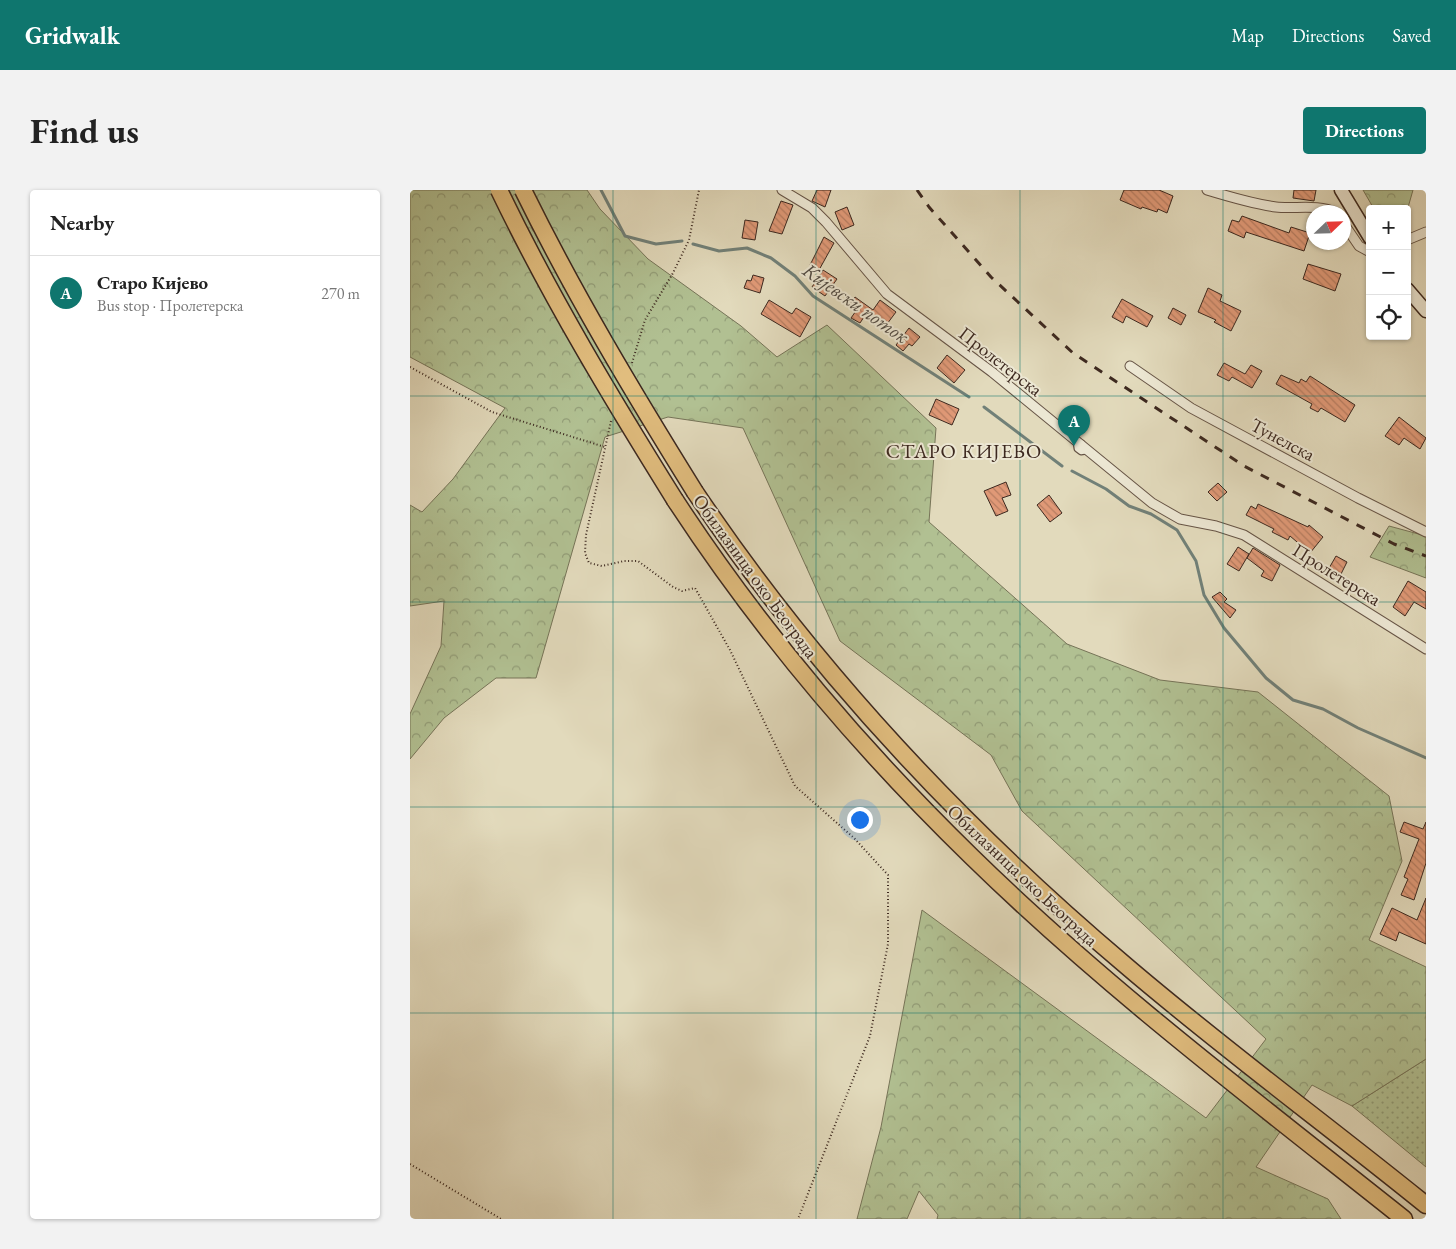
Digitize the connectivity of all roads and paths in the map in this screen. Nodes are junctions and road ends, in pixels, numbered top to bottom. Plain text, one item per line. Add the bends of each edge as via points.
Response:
1 (499, 190) edge
2 (523, 190) edge
3 (782, 190) edge
4 (1207, 190) edge
5 (1341, 190) edge
6 (1306, 209) edge
7 (1366, 231) edge
8 (1426, 232) edge
9 (1351, 234) edge
10 (1411, 238) edge
11 (1366, 250) edge
12 (1411, 294) edge
13 (1426, 311) edge
14 (1130, 366) dead end
15 (410, 367) edge
16 (605, 447) dead end
17 (1426, 532) edge
18 (695, 588) dead end
19 (1426, 649) edge
20 (410, 1164) edge
21 (1426, 1205) edge
22 (501, 1219) edge
23 (798, 1219) edge
24 (1404, 1219) edge

1 - 24 highway, Обилазница око Београда, bridge via 576,340 675,500 718,564 855,735 972,857 1053,932 1148,1014
2 - 21 highway, Обилазница око Београда, bridge via 576,293 727,540 799,634 904,755 993,846 1079,925 1236,1055
3 - 19 street, Пролетерска via 817,212 887,294 992,372 1152,503 1180,518 1244,535
4 - 6 street via 1256,204
5 - 7 main road
8 - 10 street
9 - 11 street
12 - 13 main road
14 - 17 street, Тунелска via 1191,408
15 - 16 path via 492,412
18 - 23 path via 730,650 795,786 854,838 888,875 888,944 870,1036
20 - 22 path

